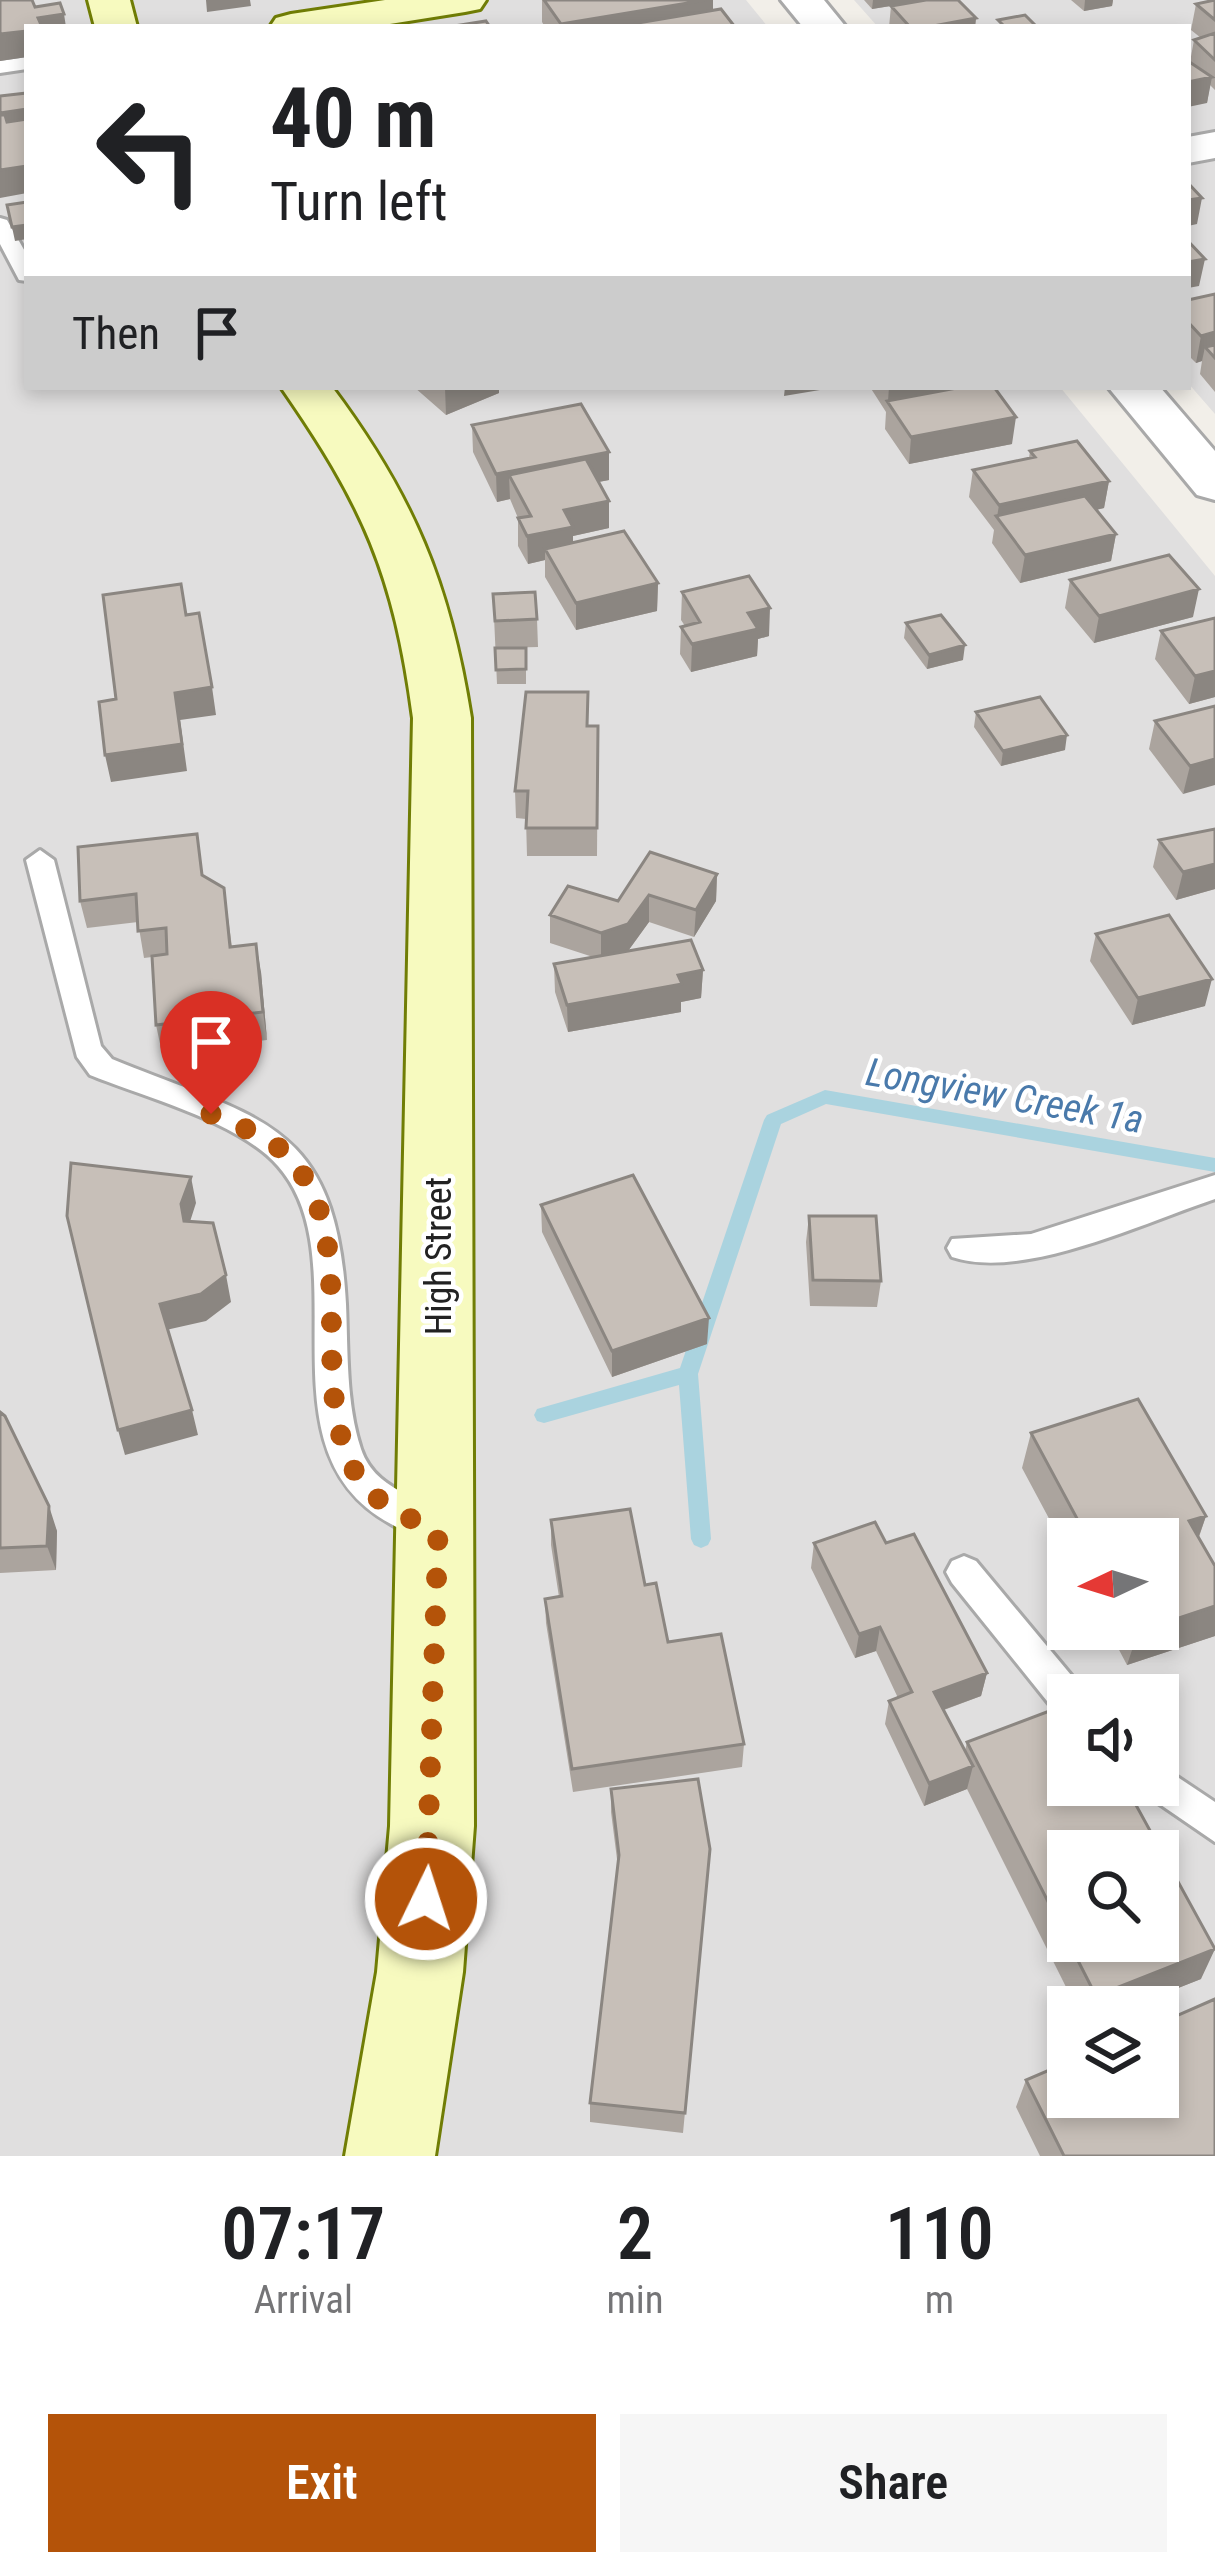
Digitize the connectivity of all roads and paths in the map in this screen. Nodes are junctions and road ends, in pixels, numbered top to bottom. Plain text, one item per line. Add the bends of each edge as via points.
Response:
1 (465, 0) edge
2 (802, 0) edge
3 (310, 24) edge
4 (822, 24) edge
5 (0, 224) edge
6 (24, 269) edge
7 (308, 390) edge
8 (1135, 390) edge
9 (1215, 484) edge
10 (40, 860) dead end
11 (1215, 1187) edge
12 (963, 1248) dead end
13 (438, 1534) junction
14 (964, 1572) dead end
15 (1048, 1674) edge
16 (1179, 1797) edge
17 (1215, 1823) edge
18 (390, 2156) edge

1 - 3 main road
2 - 4 street
5 - 6 lane
7 - 13 main road, High Street via 399,525 433,639 442,718
8 - 9 street
10 - 13 lane via 87,1049 100,1066 248,1130 291,1158 326,1245 343,1448 364,1487
11 - 12 lane via 1031,1247
13 - 18 main road, High Street via 432,1826 420,1972
14 - 15 lane
16 - 17 lane

